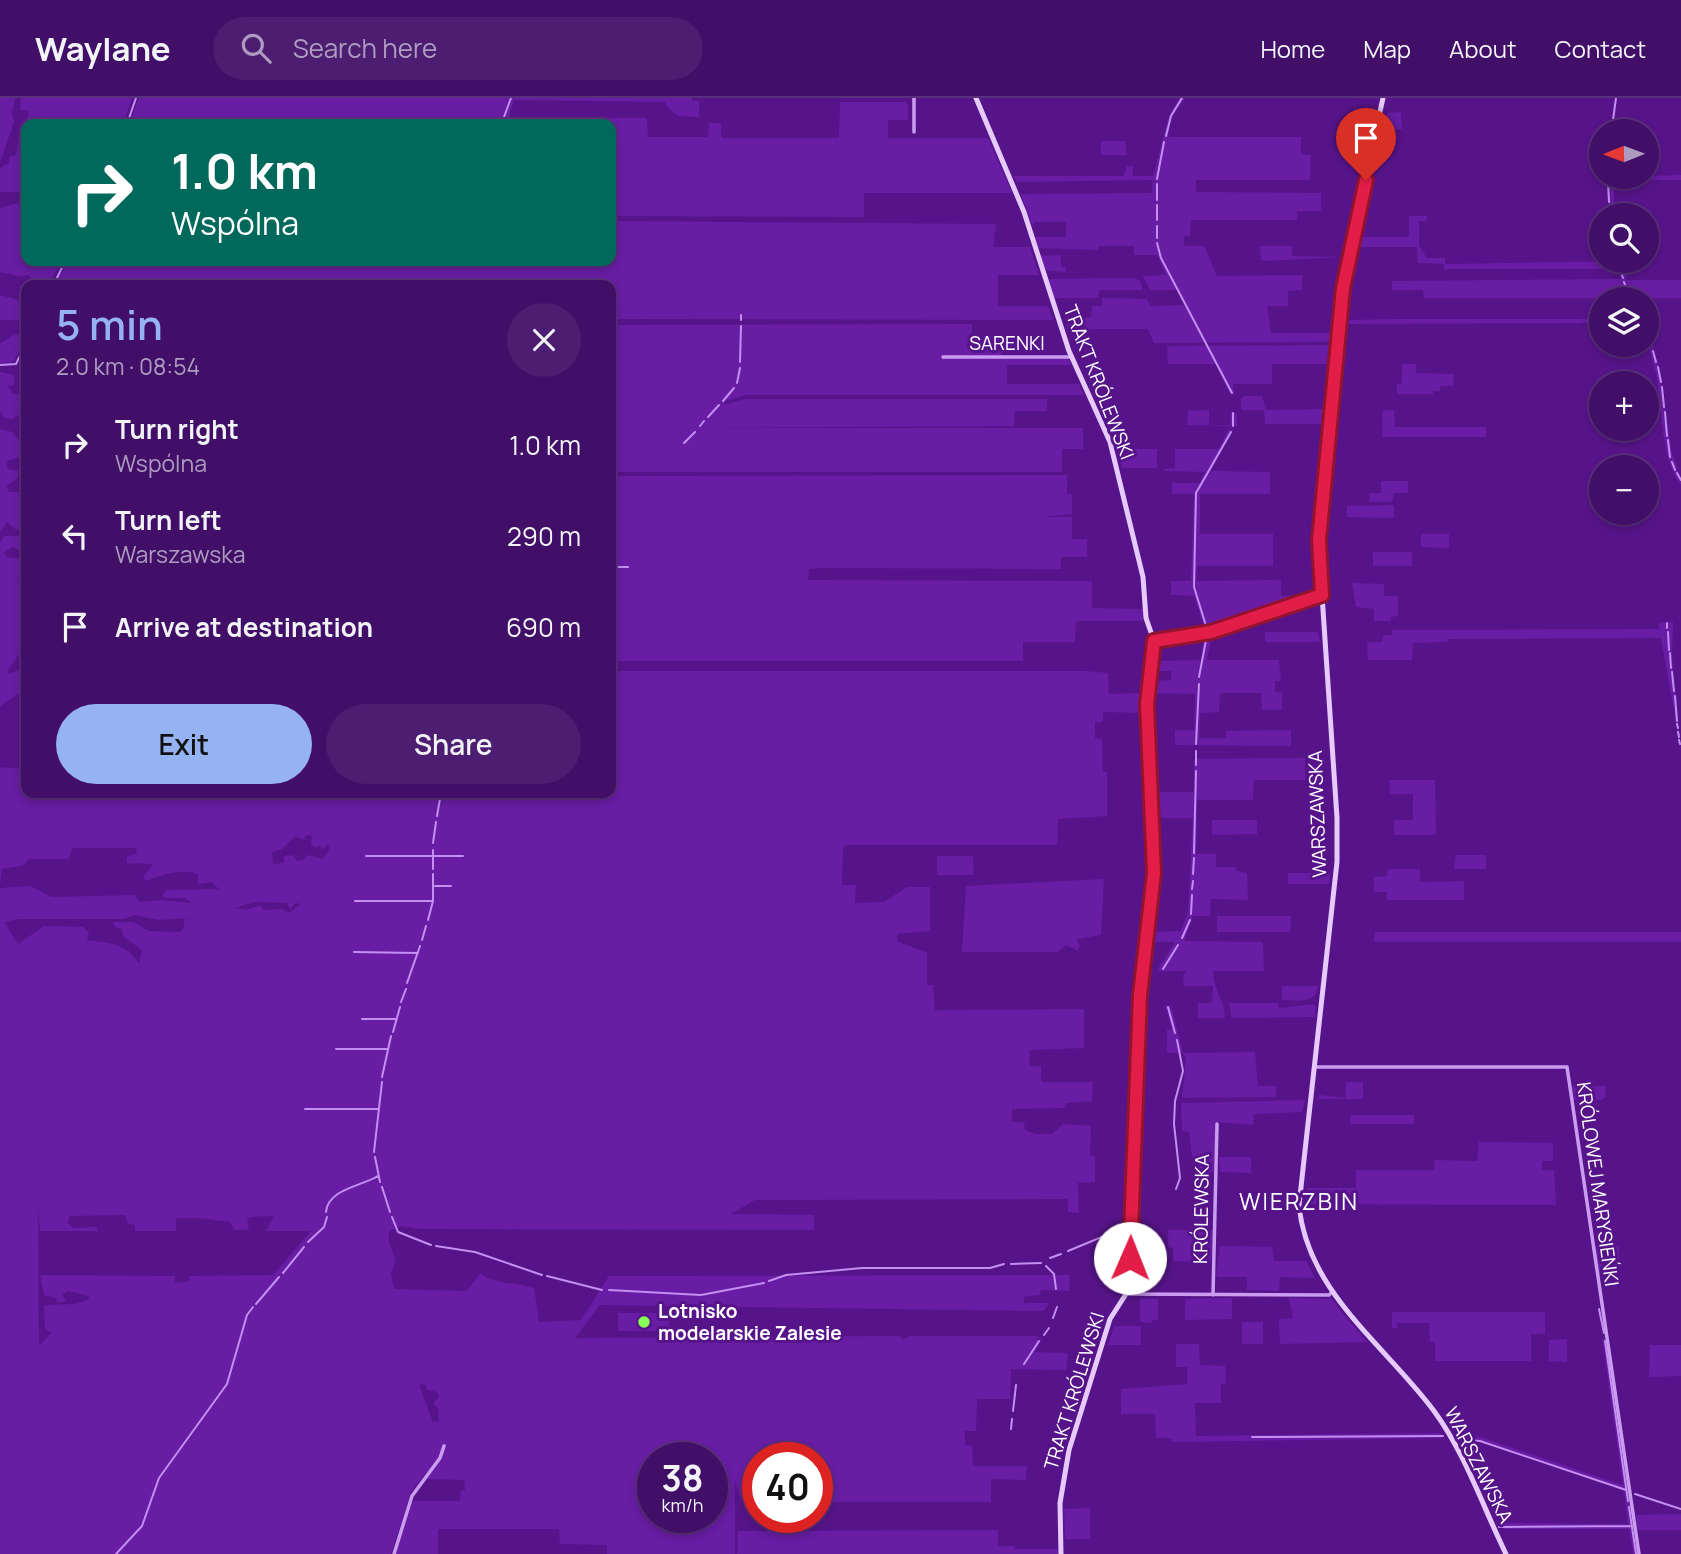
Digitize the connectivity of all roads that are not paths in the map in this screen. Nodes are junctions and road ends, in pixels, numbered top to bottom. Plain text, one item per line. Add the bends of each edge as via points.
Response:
1 (914, 98) edge
2 (976, 98) edge
3 (1382, 98) edge
4 (914, 132) dead end
5 (943, 357) dead end
6 (1072, 357) junction
7 (1322, 595) junction
8 (1154, 641) junction
9 (1316, 1067) junction
10 (1217, 1124) dead end
11 (1333, 1292) junction
12 (1126, 1294) junction
13 (1213, 1295) junction
14 (444, 1446) dead end
15 (394, 1554) edge
16 (1061, 1554) edge
17 (1506, 1554) edge
18 (1639, 1554) edge

1 - 4 street
2 - 6 street, TRAKT KRÓLEWSKI via 1024,212
3 - 7 street, WARSZAWSKA via 1343,288 1319,540
5 - 6 street, SARENKI
6 - 8 street, TRAKT KRÓLEWSKI via 1112,450
7 - 8 street via 1211,632
7 - 9 street, WARSZAWSKA via 1338,841
8 - 12 street, TRAKT KRÓLEWSKI via 1147,704 1154,873 1140,995
9 - 11 street, WARSZAWSKA via 1299,1205 1310,1253
9 - 18 street, KRÓLOWEJ MARYSIEŃKI via 1567,1067
10 - 13 street, KRÓLEWSKA
11 - 13 street
11 - 17 street, WARSZAWSKA via 1435,1412
12 - 13 street
12 - 16 street, TRAKT KRÓLEWSKI via 1110,1319 1069,1450 1060,1503
14 - 15 street via 412,1496

